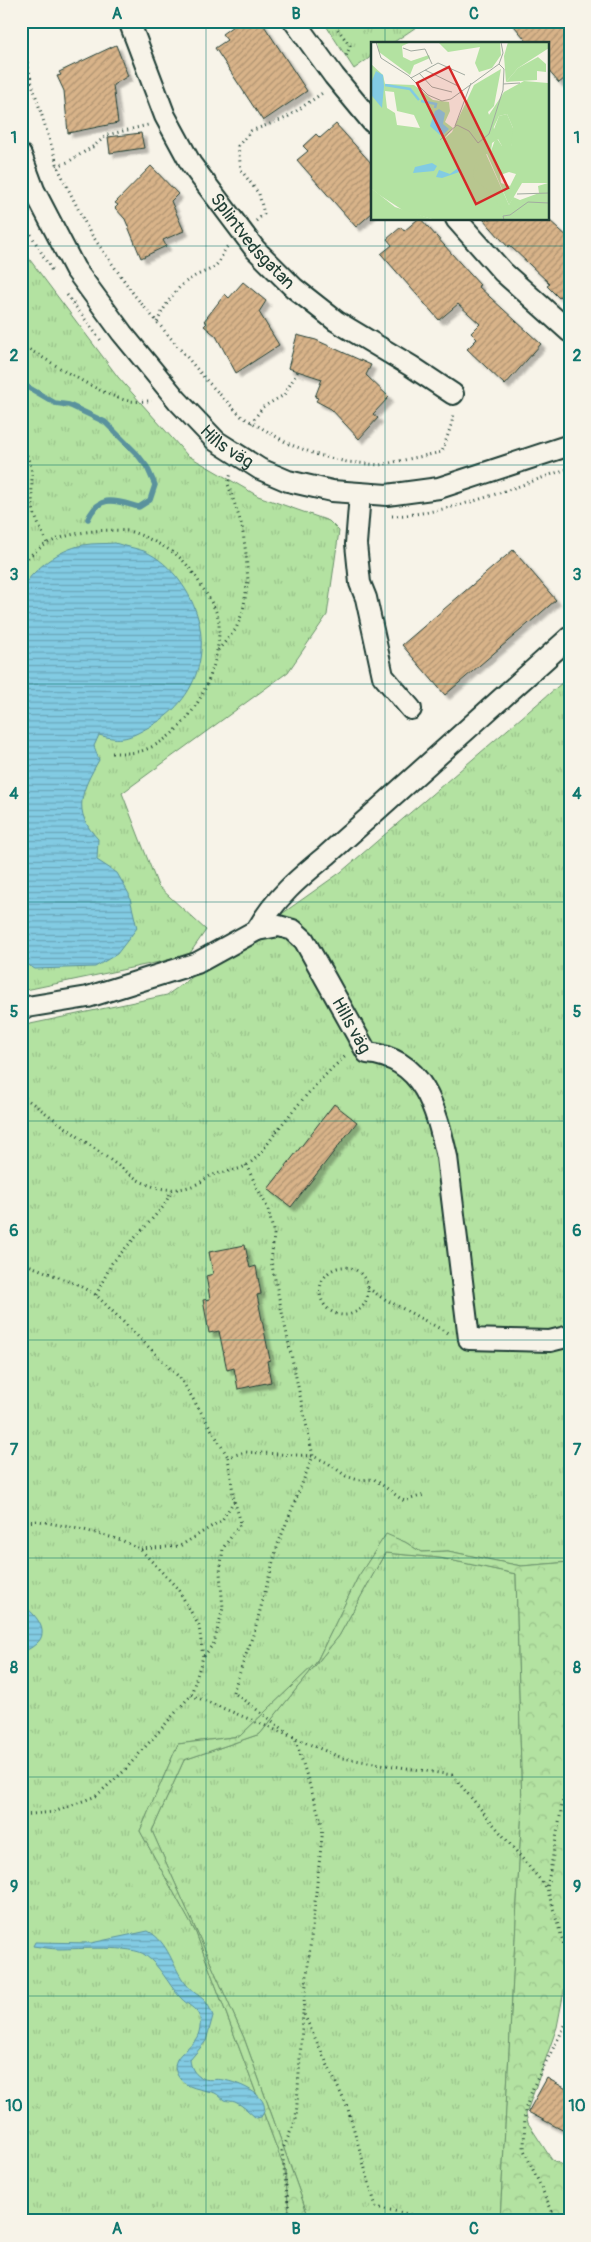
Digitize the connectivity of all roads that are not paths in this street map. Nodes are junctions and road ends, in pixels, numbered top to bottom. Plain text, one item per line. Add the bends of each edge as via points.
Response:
1 (129, 21) edge
2 (294, 21) edge
3 (371, 121) edge
4 (21, 155) edge
5 (457, 220) edge
6 (570, 332) edge
7 (453, 394) road end
8 (570, 445) edge
9 (360, 494) junction
10 (570, 637) edge
11 (411, 709) dead end
12 (257, 930) junction
13 (21, 1008) edge
14 (570, 1336) edge

1 - 7 street, Splintvedsgatan via 165,116 191,164 255,249 294,288 336,321
2 - 3 street via 337,81
4 - 9 street, Hills väg via 34,190 75,269 122,333 177,400 216,441 260,470 288,481
5 - 6 street via 503,272
8 - 9 street, Hills väg via 439,488 386,495
9 - 11 street via 356,544 360,583 383,676
10 - 12 street via 286,889
12 - 13 street, Hills väg via 197,963 88,997
12 - 14 street, Hills väg via 279,926 293,930 304,940 367,1052 392,1058 409,1068 431,1101 447,1157 469,1339 550,1341

